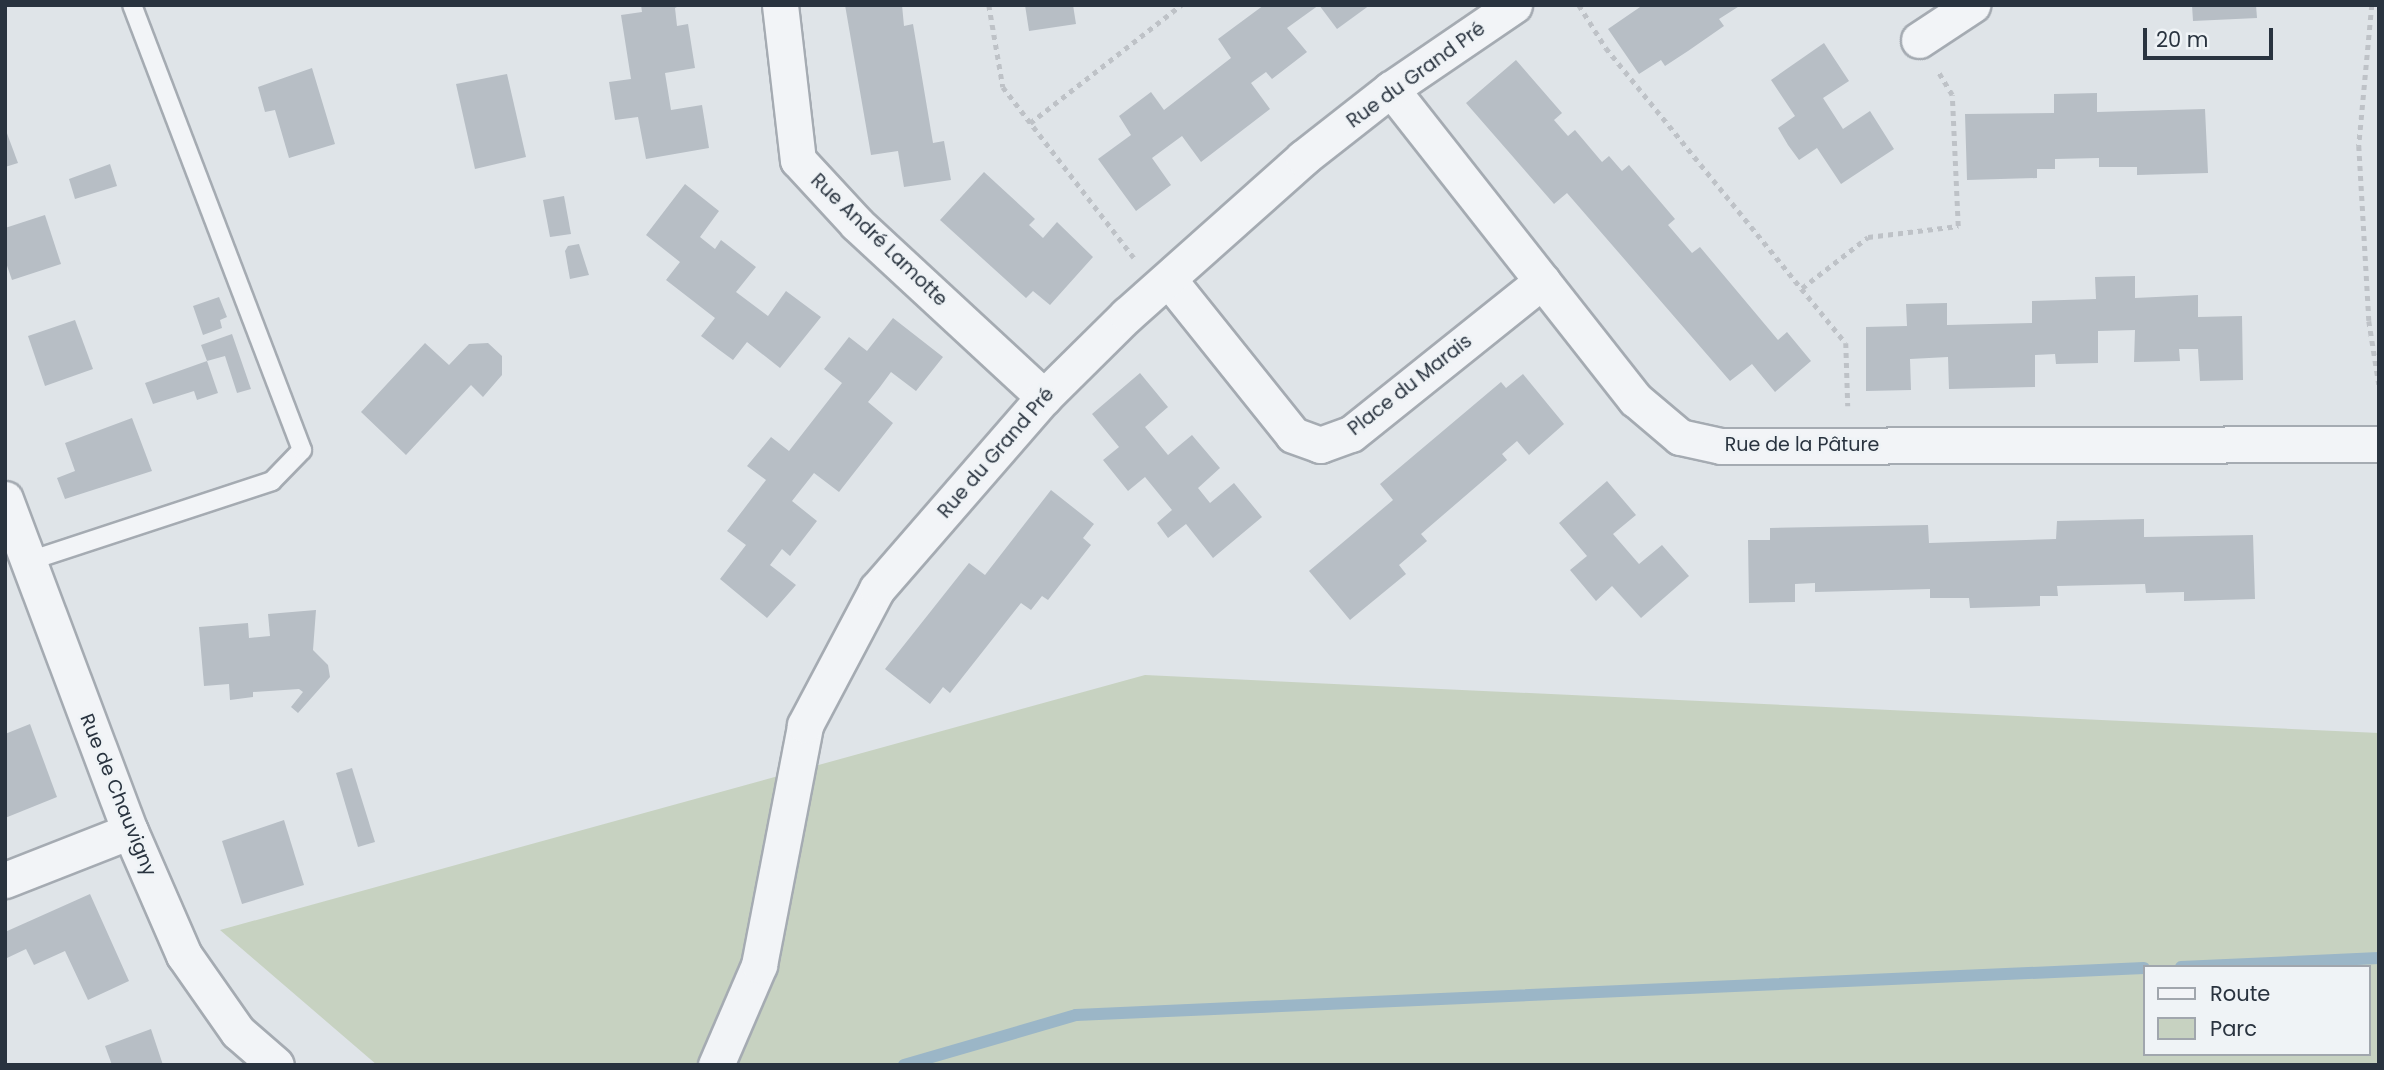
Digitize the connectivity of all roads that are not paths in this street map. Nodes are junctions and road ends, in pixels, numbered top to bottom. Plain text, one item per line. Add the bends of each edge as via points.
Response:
1 (132, 5) edge
2 (780, 5) edge
3 (1514, 5) edge
4 (1972, 5) edge
5 (1920, 40) road end
6 (1391, 89) junction
7 (1542, 281) junction
8 (1163, 285) junction
9 (1044, 397) junction
10 (2379, 444) edge
11 (5, 499) edge
12 (26, 562) junction
13 (130, 831) junction
14 (5, 880) edge
15 (276, 1065) edge
16 (716, 1065) edge

1 - 12 lane via 302,450 272,481
2 - 9 street, Rue André Lamotte via 798,160 857,224
3 - 6 street, Rue du Grand Pré
4 - 5 street
6 - 7 street, Rue de la Pâture
6 - 8 street, Rue du Grand Pré via 1303,158
7 - 8 street, Place du Marais via 1351,435 1320,445 1293,435
7 - 10 street, Rue de la Pâture via 1635,399 1679,437 1721,446
8 - 9 street, Rue du Grand Pré
9 - 16 street, Rue du Grand Pré via 877,589 805,724 760,965
11 - 12 street, Rue de Chauvigny
12 - 13 street, Rue de Chauvigny
13 - 14 street
13 - 15 street, Rue de Chauvigny via 184,955 238,1032

